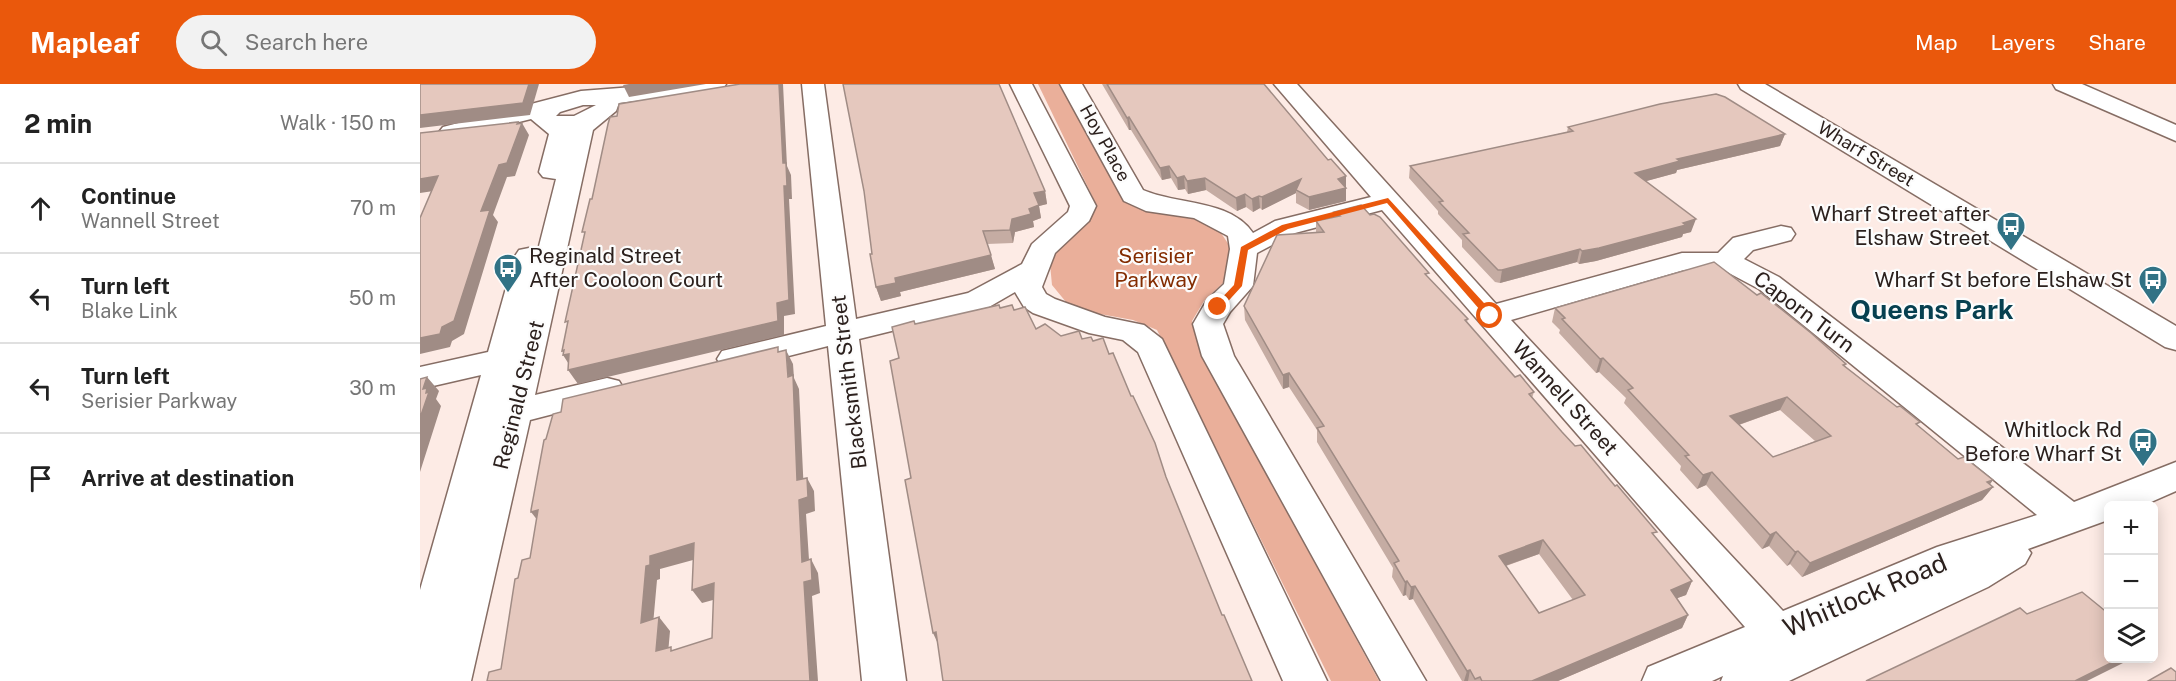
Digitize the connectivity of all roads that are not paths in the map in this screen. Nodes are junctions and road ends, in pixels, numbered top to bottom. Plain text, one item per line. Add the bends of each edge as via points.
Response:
1 (574, 84) edge
2 (715, 84) edge
3 (813, 84) edge
4 (1021, 84) edge
5 (1071, 84) edge
6 (1285, 84) edge
7 (1749, 84) edge
8 (2064, 84) edge
9 (738, 87) edge
10 (598, 101) edge
11 (553, 114) junction
12 (441, 133) edge
13 (2176, 134) edge
14 (1107, 146) junction
15 (1059, 155) junction
16 (1388, 200) junction
17 (1781, 234) dead end
18 (1240, 237) junction
19 (1726, 261) junction
20 (1033, 270) junction
21 (978, 300) junction
22 (1044, 306) junction
23 (2138, 315) junction
24 (1490, 316) junction
25 (843, 332) junction
26 (2176, 334) edge
27 (2176, 340) edge
28 (516, 356) junction
29 (705, 366) edge
30 (420, 378) edge
31 (638, 382) edge
32 (499, 416) junction
33 (2176, 476) edge
34 (2070, 520) junction
35 (451, 552) edge
36 (1788, 644) junction
37 (420, 666) edge
38 (449, 681) edge
39 (884, 681) edge
40 (1305, 681) edge
41 (1404, 681) edge
42 (1664, 681) edge
43 (1743, 681) edge

1 - 11 street
2 - 10 street
3 - 25 street, Blacksmith Street
4 - 15 street
5 - 14 street, Hoy Place
6 - 16 street, Wannell Street
7 - 23 street, Wharf Street
8 - 13 street
9 - 10 street
10 - 11 street via 581,98
10 - 28 street, Reginald Street via 578,137
11 - 12 street
11 - 28 street, Reginald Street via 560,141
14 - 15 street
14 - 18 street, Hoy Place via 1133,195 1155,205 1200,211
15 - 20 street via 1083,206 1080,215 1042,250
16 - 18 street
16 - 24 street, Wannell Street
17 - 19 street via 1743,244
18 - 41 street via 1238,286 1208,324 1218,356
19 - 24 street, Caporn Turn via 1682,262
19 - 34 street, Caporn Turn via 1769,283
20 - 21 street
20 - 22 street via 1027,287
21 - 22 street
21 - 25 street
22 - 40 street via 1100,326 1133,332 1151,346
23 - 26 street, Wharf Street
23 - 27 street, Wharf Street
24 - 36 street, Wannell Street
25 - 29 street
25 - 39 street, Blacksmith Street
28 - 30 street
28 - 32 street, Reginald Street
31 - 32 street
32 - 35 street, Reginald Street
33 - 34 street, Whitlock Road
34 - 36 street, Whitlock Road via 1974,575
35 - 37 street, Reginald Street
35 - 38 street, Reginald Street
36 - 42 street, Whitlock Road
36 - 43 street, Whitlock Road

